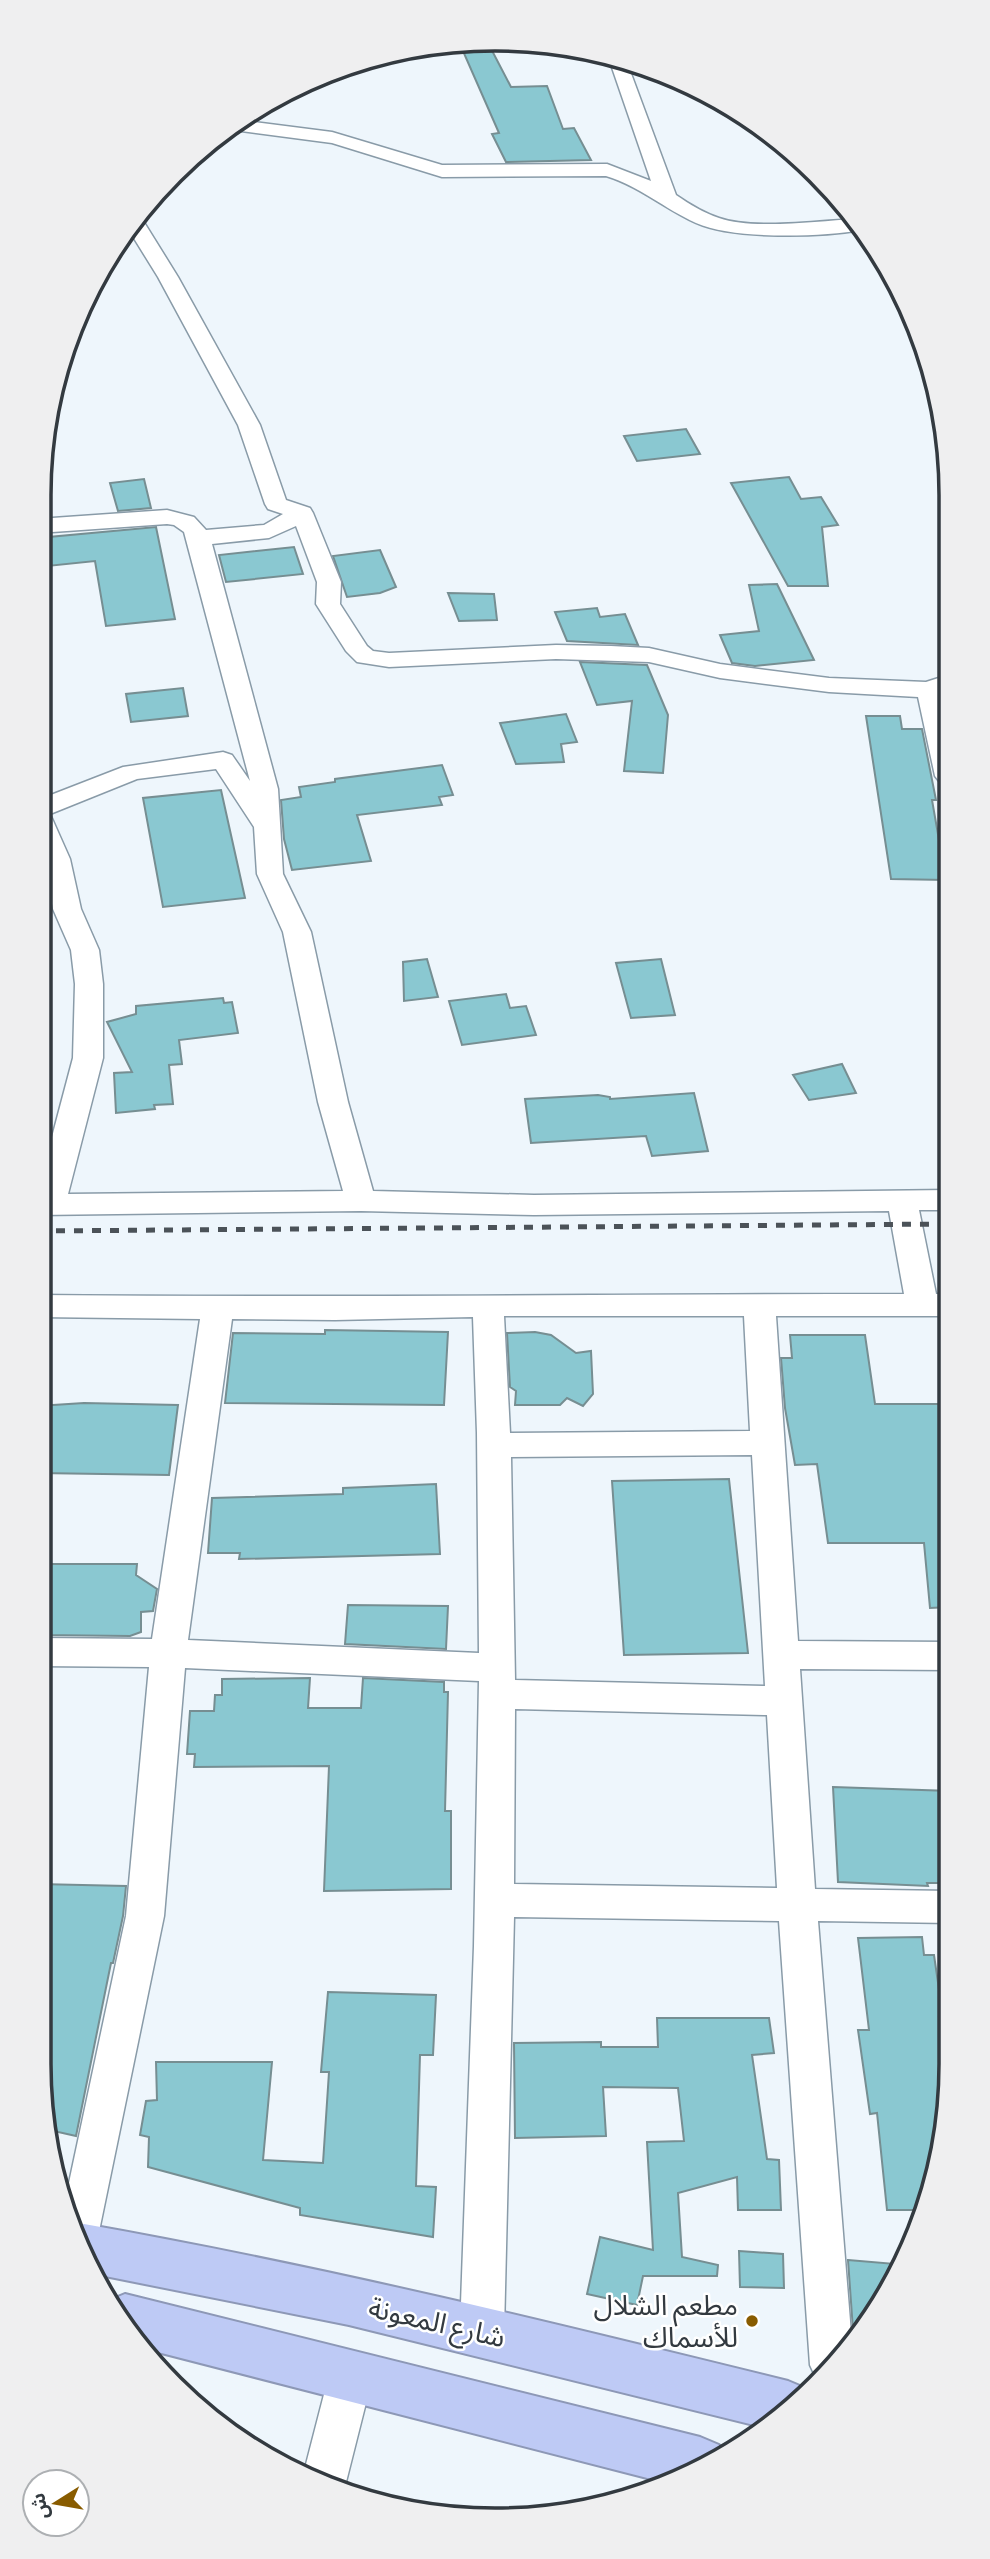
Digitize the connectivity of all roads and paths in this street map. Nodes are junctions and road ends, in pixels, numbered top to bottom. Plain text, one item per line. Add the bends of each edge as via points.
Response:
1 (620, 69) edge
2 (247, 126) edge
3 (668, 201) junction
4 (847, 225) edge
5 (139, 230) edge
6 (302, 513) junction
7 (51, 525) edge
8 (199, 538) junction
9 (938, 686) edge
10 (51, 804) edge
11 (269, 830) junction
12 (51, 845) edge
13 (51, 1182) edge
14 (901, 1200) junction
15 (939, 1200) edge
16 (361, 1201) junction
17 (51, 1205) edge
18 (759, 1304) junction
19 (488, 1305) junction
20 (936, 1305) edge
21 (51, 1306) edge
22 (218, 1308) junction
23 (767, 1443) junction
24 (495, 1445) junction
25 (51, 1652) edge
26 (168, 1653) junction
27 (781, 1655) junction
28 (939, 1657) edge
29 (499, 1681) junction
30 (784, 1701) junction
31 (496, 1900) junction
32 (797, 1903) junction
33 (939, 1907) edge
34 (80, 2222) edge
35 (92, 2249) edge
36 (133, 2321) edge
37 (482, 2332) junction
38 (831, 2354) edge
39 (351, 2375) junction
40 (779, 2405) edge
41 (691, 2462) edge
42 (326, 2474) edge

1 - 3 street
2 - 3 street via 302,131 368,146 433,170 607,170 626,175
3 - 4 street via 725,226
5 - 6 street via 249,425 276,504
6 - 8 street via 269,531
6 - 9 street via 329,582 328,604 358,652 366,657 611,653 829,685
7 - 8 street via 181,518
8 - 11 street via 265,789
10 - 11 street via 132,772 223,760
11 - 16 street via 270,874 297,932 333,1102
12 - 13 street via 67,909 85,950 89,984 88,1058
14 - 15 street
14 - 16 street via 534,1205
14 - 20 street
16 - 17 street
18 - 19 street
18 - 20 street
18 - 23 street
19 - 22 street
19 - 24 street
21 - 22 street
22 - 26 street
23 - 24 street
23 - 27 street
24 - 29 street
25 - 26 street
26 - 29 street
26 - 34 street via 145,1916
27 - 28 street
27 - 30 street
29 - 30 street
29 - 31 street
30 - 32 street
31 - 32 street
31 - 37 street
32 - 33 street
32 - 38 street
35 - 37 highway, شارع المعونة via 211,2270
36 - 39 highway
37 - 40 highway, شارع المعونة
39 - 41 highway
39 - 42 street

